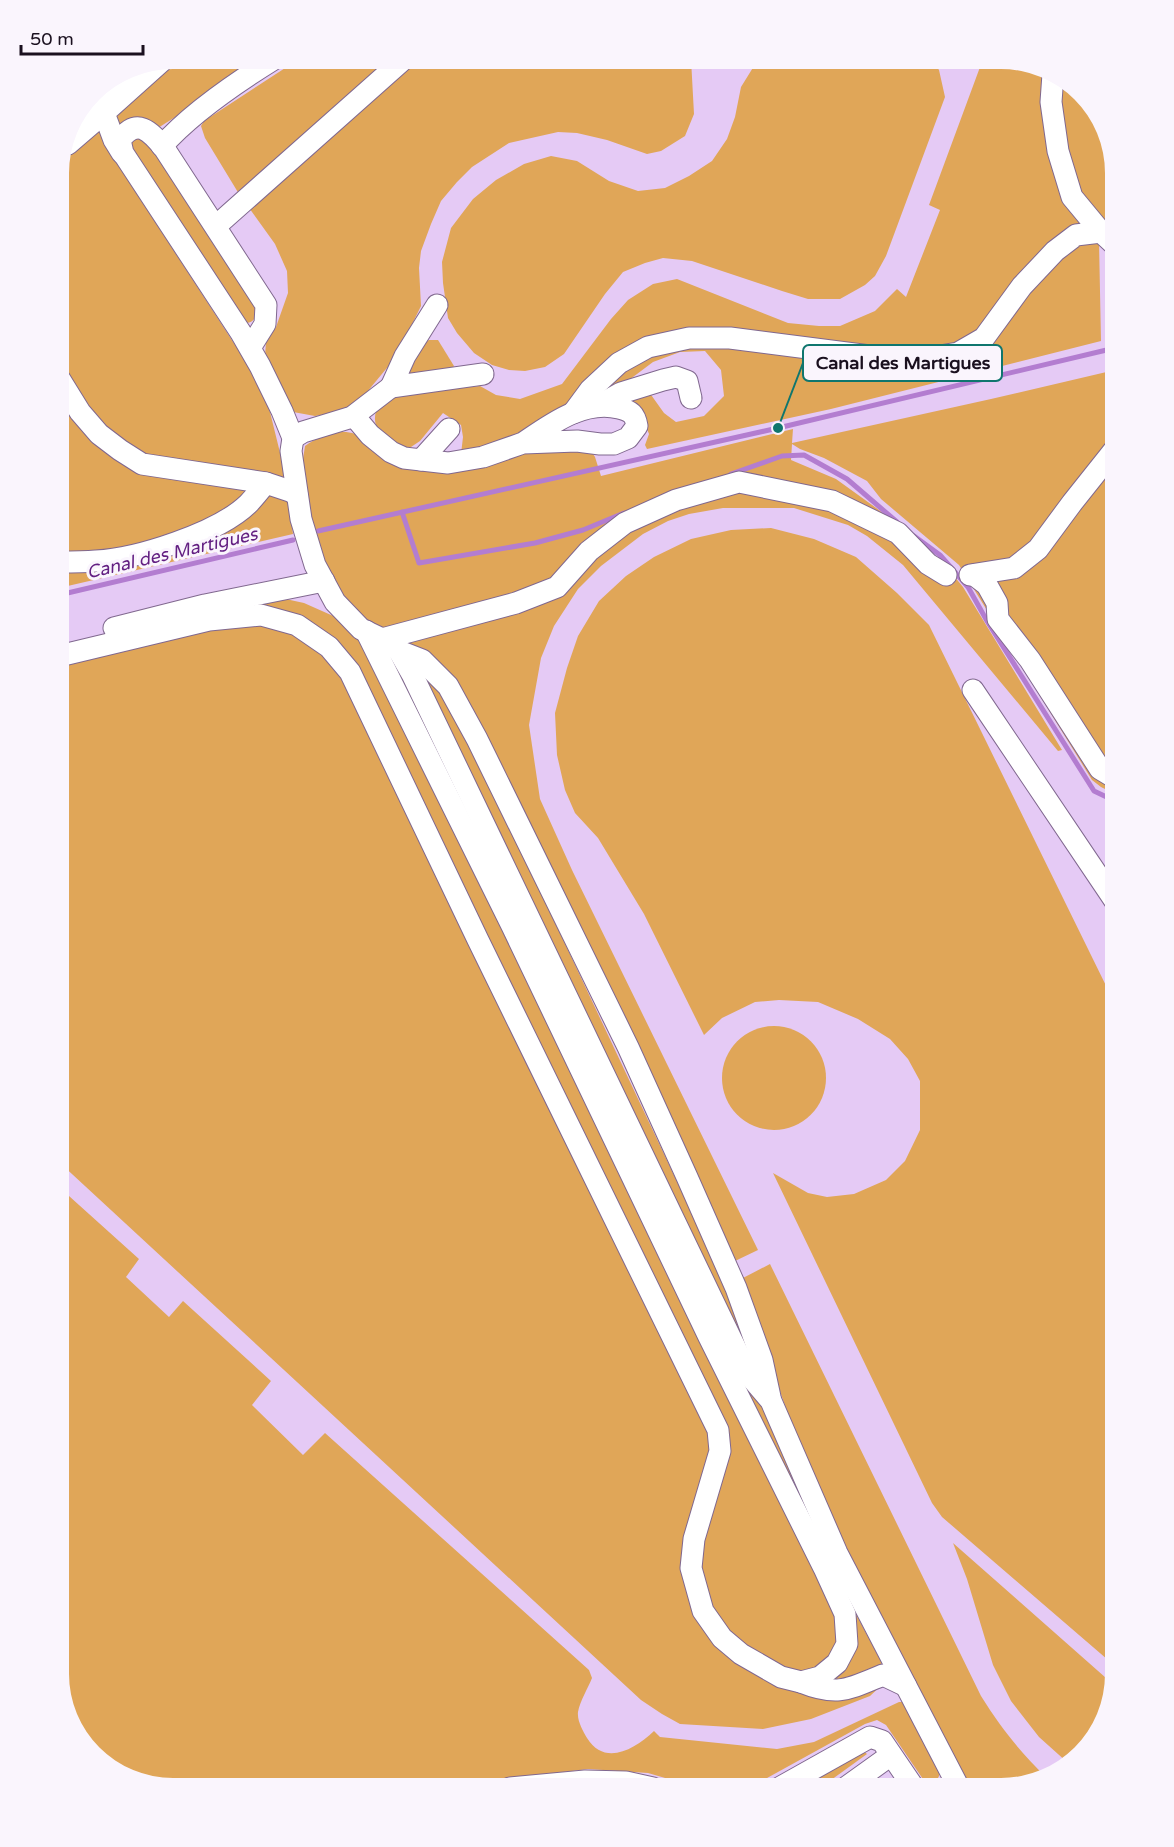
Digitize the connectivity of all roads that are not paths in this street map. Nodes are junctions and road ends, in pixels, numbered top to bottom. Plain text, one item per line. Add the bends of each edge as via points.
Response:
1 (258, 69) edge
2 (393, 69) edge
3 (137, 76) edge
4 (1052, 83) edge
5 (98, 101) edge
6 (95, 104) edge
7 (162, 146) junction
8 (123, 153) junction
9 (216, 226) junction
10 (1105, 235) edge
11 (1105, 239) edge
12 (437, 306) dead end
13 (250, 348) junction
14 (483, 374) dead end
15 (391, 387) junction
16 (69, 394) edge
17 (691, 398) dead end
18 (598, 406) junction
19 (573, 412) junction
20 (354, 416) junction
21 (449, 429) dead end
22 (293, 438) junction
23 (523, 443) junction
24 (421, 460) junction
25 (1105, 462) edge
26 (266, 483) junction
27 (297, 495) junction
28 (69, 562) edge
29 (946, 575) dead end
30 (324, 581) junction
31 (374, 635) junction
32 (69, 640) edge
33 (399, 651) junction
34 (69, 654) edge
35 (973, 690) dead end
36 (1105, 772) edge
37 (1105, 885) edge
38 (771, 1401) junction
39 (801, 1682) junction
40 (906, 1686) junction
41 (891, 1755) junction
42 (797, 1778) edge
43 (859, 1778) edge
44 (907, 1778) edge
45 (953, 1778) edge

1 - 7 lane via 180,125
2 - 9 lane
3 - 5 lane
4 - 10 lane via 1058,151 1072,196
6 - 8 lane
7 - 8 lane via 152,134 135,128 126,131 120,140
7 - 9 lane
8 - 13 lane
9 - 13 lane via 266,305 265,324
11 - 19 lane via 1076,235 1055,250 1022,286 984,338 958,353 909,360 730,338 689,338 648,347 619,363
12 - 15 lane via 405,356
13 - 22 lane
14 - 15 lane
15 - 20 lane
16 - 26 lane via 99,434 142,464
17 - 18 lane via 687,381 676,377 621,393
18 - 19 lane
18 - 23 lane via 609,405 635,416 637,426 628,438 614,444
19 - 23 lane
20 - 22 lane
20 - 24 lane via 391,452
21 - 24 lane
22 - 27 lane
23 - 24 lane via 483,457 448,463
25 - 36 lane via 1038,549 1014,568 972,575 987,585 997,603 998,619
26 - 27 lane
26 - 28 lane via 247,505 220,524 187,538 139,554
27 - 30 lane via 311,554
29 - 31 lane via 928,564 898,533 832,501 739,482 676,500 625,523 589,551 557,587 516,603
30 - 31 lane via 335,602
30 - 32 lane via 205,605
31 - 33 lane
31 - 39 lane via 845,1614 847,1644 837,1663 820,1677
33 - 38 lane via 748,1374
33 - 38 lane via 422,660 448,686 477,739 628,1047 701,1207 762,1360
34 - 39 lane via 209,620 261,615 297,625 329,647 350,672 718,1430 720,1451 694,1539 690,1568 703,1611 722,1638 741,1654 781,1677
35 - 37 lane
38 - 40 lane via 837,1553
39 - 40 lane via 836,1691 884,1676
40 - 45 lane
41 - 42 lane via 882,1741 870,1737
41 - 43 lane
41 - 44 lane

